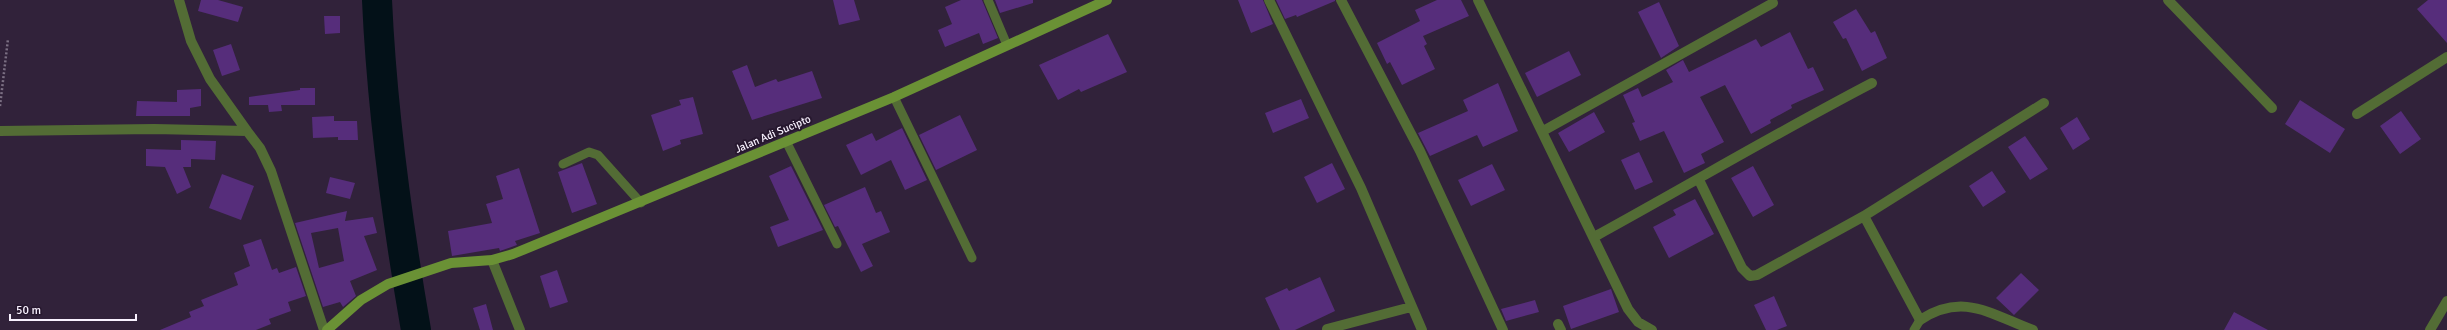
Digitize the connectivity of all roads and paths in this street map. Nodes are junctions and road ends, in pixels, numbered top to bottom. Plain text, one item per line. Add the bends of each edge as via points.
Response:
1 (179, 0) edge
2 (988, 0) edge
3 (1107, 0) edge
4 (1269, 0) edge
5 (1342, 0) edge
6 (1478, 0) edge
7 (2168, 0) edge
8 (1773, 3) dead end
9 (8, 40) dead end
10 (1006, 45) junction
11 (2447, 57) edge
12 (1872, 83) dead end
13 (894, 97) junction
14 (2044, 103) dead end
15 (0, 106) edge
16 (2272, 108) dead end
17 (2357, 114) dead end
18 (0, 131) edge
19 (247, 131) junction
20 (1543, 131) junction
21 (786, 141) junction
22 (563, 164) dead end
23 (1699, 180) junction
24 (640, 203) junction
25 (1864, 216) junction
26 (1594, 237) junction
27 (836, 244) dead end
28 (972, 258) dead end
29 (492, 260) junction
30 (2447, 301) edge
31 (1411, 307) junction
32 (1920, 320) junction
33 (1327, 329) dead end
34 (326, 330) edge
35 (520, 330) edge
36 (1422, 330) edge
37 (1503, 330) edge
38 (1652, 330) edge
39 (1914, 330) edge
40 (2033, 330) edge
41 (2430, 330) edge

1 - 19 street via 192,41 210,79
2 - 10 lane
3 - 10 street, Jalan Adi Sucipto
4 - 31 street via 1361,188
5 - 37 street via 1420,151
6 - 20 street
7 - 16 street
8 - 20 street
9 - 15 path
10 - 13 street, Jalan Adi Sucipto
11 - 17 street
12 - 23 street via 1790,126
13 - 21 street, Jalan Adi Sucipto
13 - 28 lane
14 - 25 street
18 - 19 street
19 - 34 street via 260,148 284,202 288,224 302,260 309,289
20 - 26 street
21 - 24 street, Jalan Adi Sucipto
21 - 27 lane
22 - 24 lane via 589,152 598,154
23 - 25 street via 1742,268 1750,276 1757,275
23 - 26 street
24 - 29 street, Jalan Adi Sucipto
25 - 32 street
26 - 38 street via 1628,309 1638,322
29 - 34 street, Jalan Adi Sucipto via 440,266 388,284 361,300
29 - 35 street
30 - 41 street
31 - 33 street
31 - 36 street
32 - 39 lane
32 - 40 street via 1941,308 1958,305 1972,307

